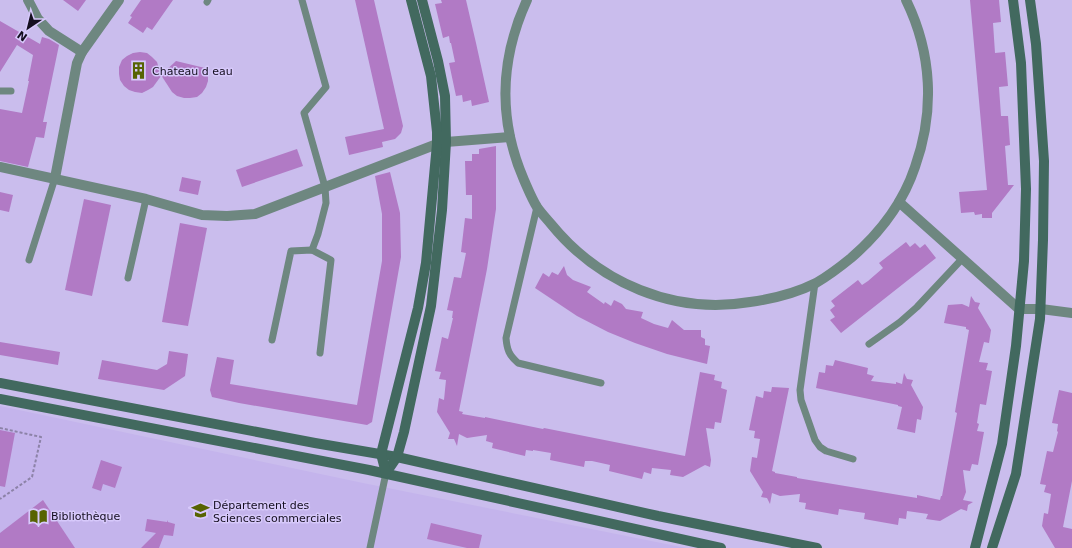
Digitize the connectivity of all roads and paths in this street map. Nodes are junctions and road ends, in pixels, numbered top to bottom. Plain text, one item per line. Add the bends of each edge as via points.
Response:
1 (28, 0) edge
2 (119, 0) edge
3 (302, 0) edge
4 (412, 0) edge
5 (422, 0) edge
6 (527, 0) edge
7 (906, 0) edge
8 (1013, 0) edge
9 (1030, 0) edge
10 (82, 52) junction
11 (0, 90) edge
12 (11, 91) dead end
13 (510, 137) junction
14 (442, 143) junction
15 (0, 167) edge
16 (55, 178) junction
17 (325, 187) junction
18 (146, 199) junction
19 (899, 202) junction
20 (537, 207) junction
21 (312, 250) junction
22 (962, 259) junction
23 (29, 260) dead end
24 (128, 278) dead end
25 (815, 283) junction
26 (1019, 309) junction
27 (1041, 310) junction
28 (1072, 313) edge
29 (272, 340) dead end
30 (869, 344) dead end
31 (320, 353) dead end
32 (0, 383) edge
33 (601, 383) dead end
34 (0, 399) edge
35 (0, 428) edge
36 (381, 454) junction
37 (397, 457) junction
38 (852, 459) dead end
39 (386, 473) junction
40 (0, 499) edge
41 (370, 548) edge
42 (721, 548) edge
43 (817, 548) edge
44 (975, 548) edge
45 (992, 548) edge

1 - 10 street via 38,19 49,31
2 - 10 street
3 - 17 lane via 326,87 304,113
4 - 14 main road via 431,76 437,132
5 - 14 main road via 445,96
6 - 13 street via 516,27 505,82
7 - 19 street via 922,39 929,95 921,151 912,177
8 - 26 main road via 1021,63 1026,189 1024,261
9 - 27 main road via 1036,44 1044,161
10 - 16 street via 77,63
11 - 12 lane
13 - 14 street
13 - 20 street via 517,164
14 - 17 street
14 - 36 main road via 418,308
14 - 37 main road via 442,210 431,306
15 - 16 street
16 - 18 street
16 - 23 lane
17 - 18 street via 255,214 227,216 202,215
17 - 21 lane via 326,203
18 - 24 lane
19 - 22 street
19 - 25 street via 883,226 864,246
20 - 25 street via 581,256 629,286 655,296 710,305 739,304 767,300
20 - 33 lane via 506,338 507,348 511,357 518,363
21 - 29 lane via 291,250
21 - 31 lane via 331,260
22 - 26 street
22 - 30 lane via 917,307
25 - 38 lane via 800,390 801,400 815,440 820,447
26 - 27 street
26 - 44 main road via 1002,444
27 - 28 street
27 - 45 main road via 1016,474
32 - 36 main road via 315,444
34 - 39 main road
35 - 40 path via 41,437 32,477
36 - 37 main road
36 - 39 main road
37 - 39 main road
37 - 43 main road via 658,516
39 - 41 lane
39 - 42 main road

